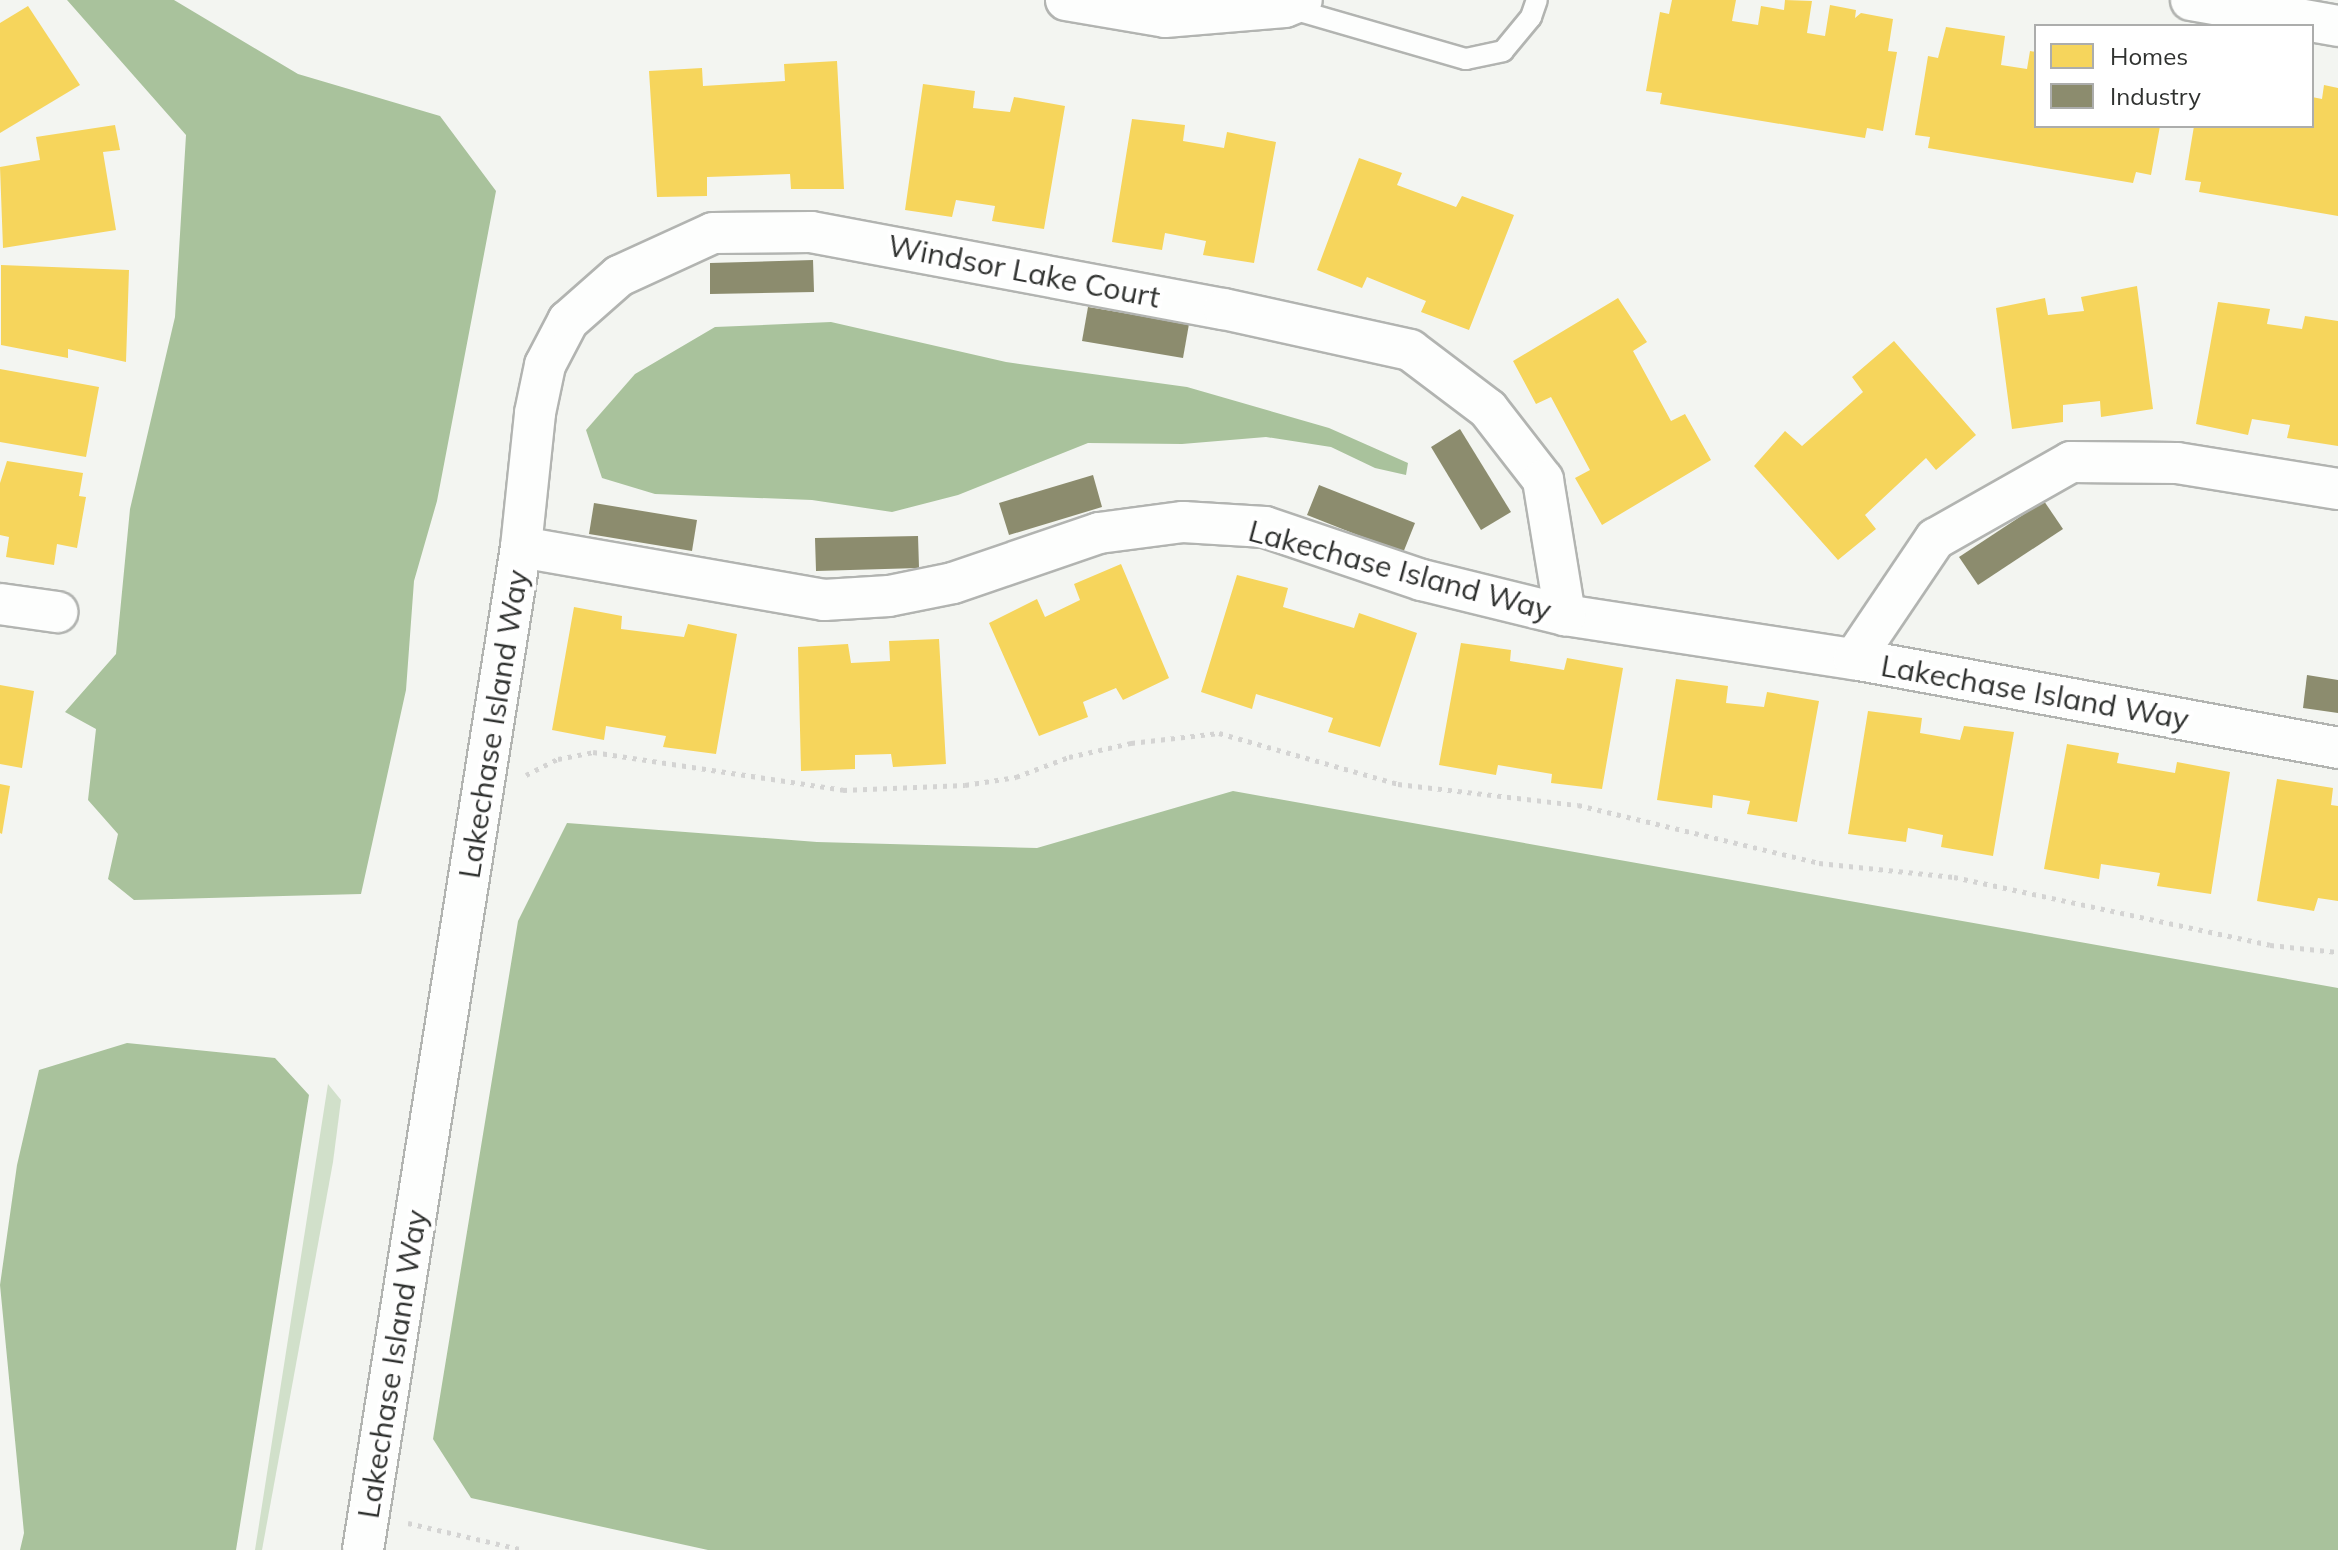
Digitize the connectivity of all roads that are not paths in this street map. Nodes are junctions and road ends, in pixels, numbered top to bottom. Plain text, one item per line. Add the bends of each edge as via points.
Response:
1 (1066, 0) edge
2 (1537, 0) edge
3 (2191, 0) edge
4 (1294, 3) edge
5 (2338, 26) edge
6 (2338, 489) edge
7 (521, 547) junction
8 (0, 604) edge
9 (57, 612) dead end
10 (1565, 615) junction
11 (1854, 659) junction
12 (2338, 748) edge
13 (365, 1532) edge

1 - 4 street via 1165,17
2 - 4 lane via 1531,17 1503,51 1466,59
3 - 5 street
6 - 11 street via 2177,463 2071,462 1935,539
7 - 10 street, Lakechase Island Way via 824,600 889,596 953,583 1099,533 1183,522 1265,527 1422,580
7 - 10 street, Windsor Lake Court via 535,413 545,365 568,321 619,276 713,233 811,232 1209,306 1410,350 1488,409 1543,480
7 - 13 street, Lakechase Island Way
8 - 9 street
10 - 11 street, Lakechase Island Way
11 - 12 street, Lakechase Island Way

